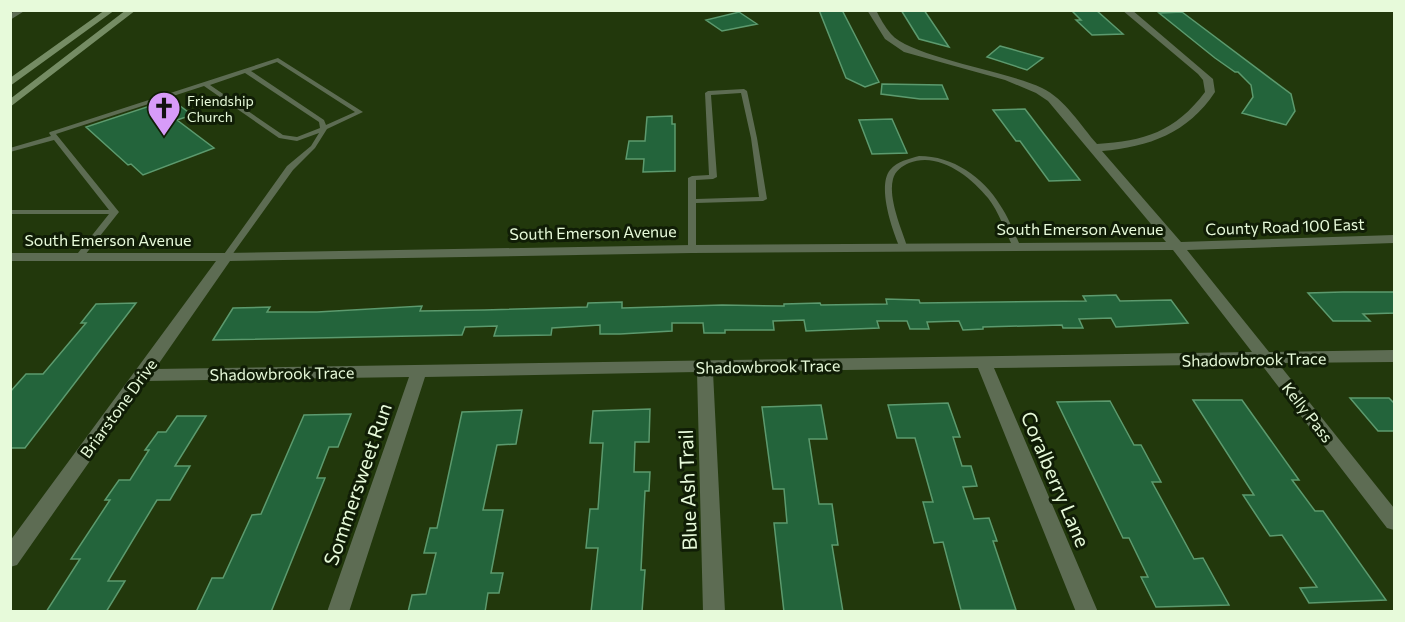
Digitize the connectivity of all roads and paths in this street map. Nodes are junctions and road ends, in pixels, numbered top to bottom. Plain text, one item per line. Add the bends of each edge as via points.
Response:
1 (22, 10) edge
2 (111, 10) edge
3 (132, 10) edge
4 (871, 10) edge
5 (1126, 10) edge
6 (10, 18) edge
7 (928, 57) junction
8 (916, 65) dead end
9 (246, 71) junction
10 (10, 83) edge
11 (205, 84) junction
12 (10, 104) edge
13 (324, 128) junction
14 (55, 137) junction
15 (1095, 148) junction
16 (10, 150) edge
17 (692, 201) junction
18 (10, 212) edge
19 (115, 212) junction
20 (1395, 239) edge
21 (903, 246) junction
22 (1177, 246) junction
23 (1017, 247) junction
24 (692, 249) junction
25 (10, 257) edge
26 (226, 257) junction
27 (78, 258) junction
28 (1395, 356) edge
29 (1267, 360) junction
30 (984, 364) junction
31 (705, 367) junction
32 (419, 371) junction
33 (142, 375) junction
34 (1395, 522) edge
35 (10, 558) edge
36 (338, 612) edge
37 (714, 612) edge
38 (1087, 612) edge

1 - 6 street
2 - 10 main road
3 - 12 main road
4 - 7 street, Kelly Pass via 888,37 907,50
5 - 15 street via 1201,72 1208,79 1210,92 1154,140
7 - 8 street
7 - 15 street, Kelly Pass via 1009,78 1040,91 1052,99
9 - 11 lane
9 - 13 lane via 322,121
9 - 13 lane via 278,60 360,112
11 - 13 lane via 281,137 297,139
11 - 14 lane via 52,134
13 - 26 lane via 314,147 290,168
14 - 16 lane
14 - 19 lane
15 - 22 street, Kelly Pass
17 - 17 lane via 692,178 713,177 708,93 744,91 763,199
17 - 24 lane
18 - 19 lane
19 - 27 lane
20 - 22 street, County Road 100 East
21 - 23 street, South Emerson Avenue
21 - 23 lane via 888,189 889,177 899,164 929,156 965,174 992,198
21 - 24 street, South Emerson Avenue
22 - 23 street, South Emerson Avenue
22 - 29 street, Kelly Pass
24 - 26 street, South Emerson Avenue
25 - 27 street, South Emerson Avenue
26 - 27 street, South Emerson Avenue
26 - 33 street, Briarstone Drive
28 - 29 street, Shadowbrook Trace
29 - 30 street, Shadowbrook Trace
29 - 34 street, Kelly Pass
30 - 31 street, Shadowbrook Trace
30 - 38 street, Coralberry Lane
31 - 32 street, Shadowbrook Trace
31 - 37 street, Blue Ash Trail
32 - 33 street, Shadowbrook Trace
32 - 36 street, Sommersweet Run
33 - 35 street, Briarstone Drive

